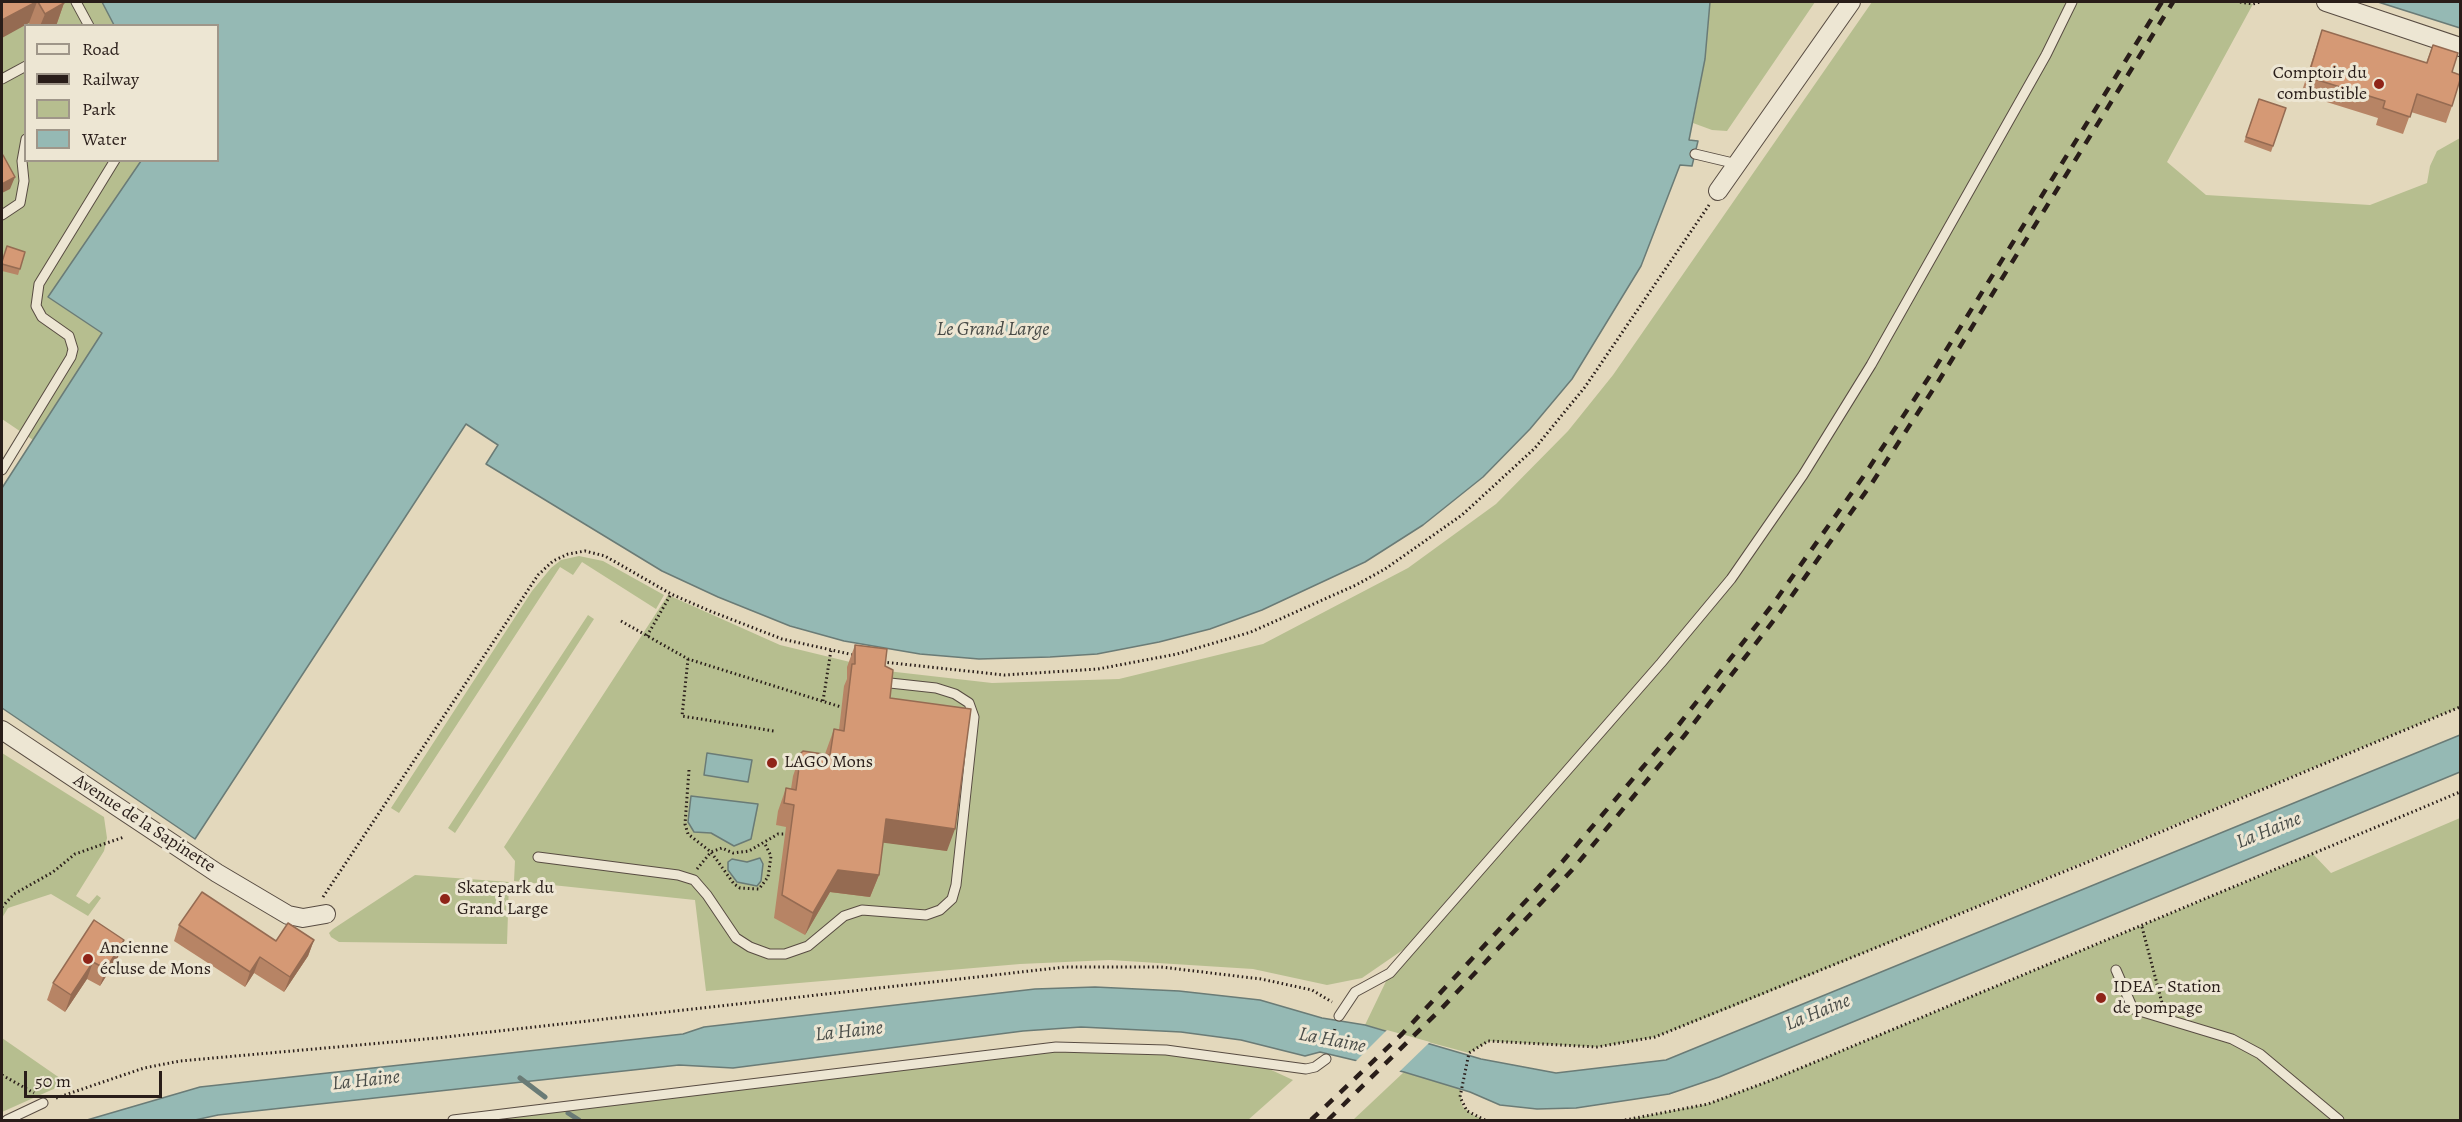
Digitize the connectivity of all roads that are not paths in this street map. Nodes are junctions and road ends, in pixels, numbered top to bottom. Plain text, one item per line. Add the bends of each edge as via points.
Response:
1 (76, 2) edge
2 (1851, 2) edge
3 (2072, 2) edge
4 (2326, 2) edge
5 (87, 24) edge
6 (2460, 47) edge
7 (24, 67) edge
8 (2, 79) edge
9 (24, 150) edge
10 (1695, 154) dead end
11 (114, 162) edge
12 (1737, 164) junction
13 (1718, 191) road end
14 (2, 215) edge
15 (2, 470) edge
16 (890, 683) edge
17 (2, 730) edge
18 (538, 857) dead end
19 (323, 907) road end
20 (2116, 970) dead end
21 (1339, 1016) road end
22 (1326, 1059) road end
23 (43, 1103) road end
24 (7, 1120) edge
25 (453, 1120) edge
26 (2340, 1120) edge

1 - 5 lane
2 - 12 street
3 - 21 lane via 1871,365 1803,475 1731,579 1390,973 1355,992
4 - 6 street
7 - 8 lane
9 - 14 lane via 20,203
10 - 12 lane
11 - 15 lane via 39,284 36,306 42,317 69,336 73,349
12 - 13 street
16 - 18 lane via 955,694 969,703 974,717 956,885 952,899 940,910 926,915 862,910 844,916 808,946 785,954 769,954 736,938 694,880
17 - 19 street, Avenue de la Sapinette via 288,915 303,918
20 - 26 lane via 2133,1009 2232,1039 2259,1054
22 - 25 lane via 1306,1069 1166,1050 1056,1047
23 - 24 lane

